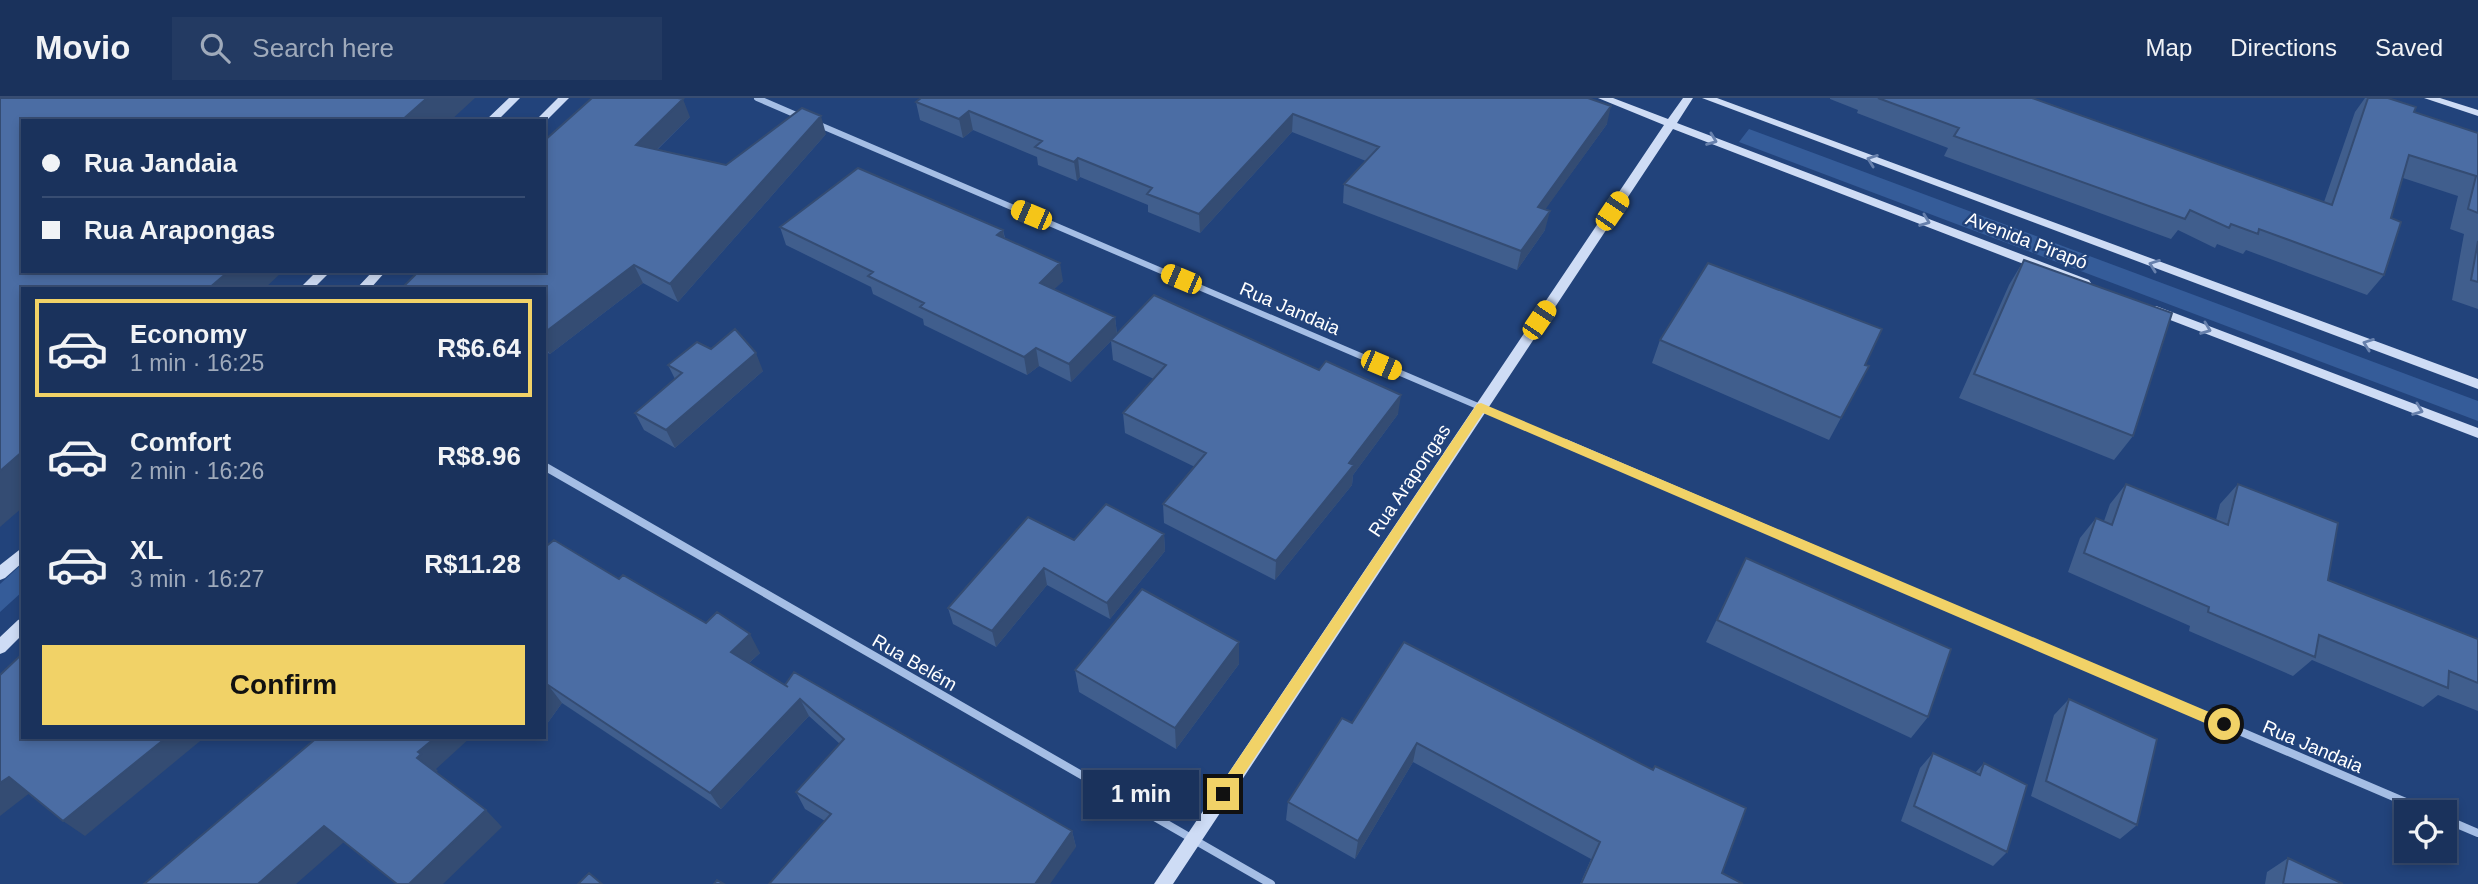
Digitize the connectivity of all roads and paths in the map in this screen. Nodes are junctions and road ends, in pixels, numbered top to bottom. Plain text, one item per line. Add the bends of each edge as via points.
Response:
1 (515, 98) edge
2 (564, 98) edge
3 (757, 98) edge
4 (1603, 98) edge
5 (1688, 98) edge
6 (1707, 98) edge
7 (2429, 98) edge
8 (2478, 113) edge
9 (492, 119) edge
10 (542, 119) edge
11 (1670, 124) junction
12 (323, 273) edge
13 (378, 273) edge
14 (307, 287) edge
15 (364, 287) edge
16 (2098, 288) edge
17 (2150, 307) edge
18 (2478, 384) edge
19 (1481, 407) junction
20 (2478, 433) edge
21 (546, 467) edge
22 (21, 555) edge
23 (0, 574) edge
24 (21, 626) edge
25 (0, 647) edge
26 (2401, 800) edge
27 (2457, 824) edge
28 (2478, 833) edge
29 (1193, 839) junction
30 (1163, 884) edge
31 (1271, 884) edge

1 - 9 street
2 - 10 street
3 - 19 street, Rua Jandaia
4 - 11 street, Avenida Pirapó
5 - 11 street, Rua Arapongas
18 -> 6 street, Avenida Pirapó
7 - 8 street
11 -> 16 street, Avenida Pirapó
11 - 19 street, Rua Arapongas
12 - 14 street
13 - 15 street
17 -> 20 street
19 - 26 street, Rua Jandaia
19 - 29 street, Rua Arapongas
21 - 29 street, Rua Belém
22 - 23 street
24 - 25 street
27 - 28 street
29 - 30 street, Rua Arapongas
29 - 31 street, Rua Belém

